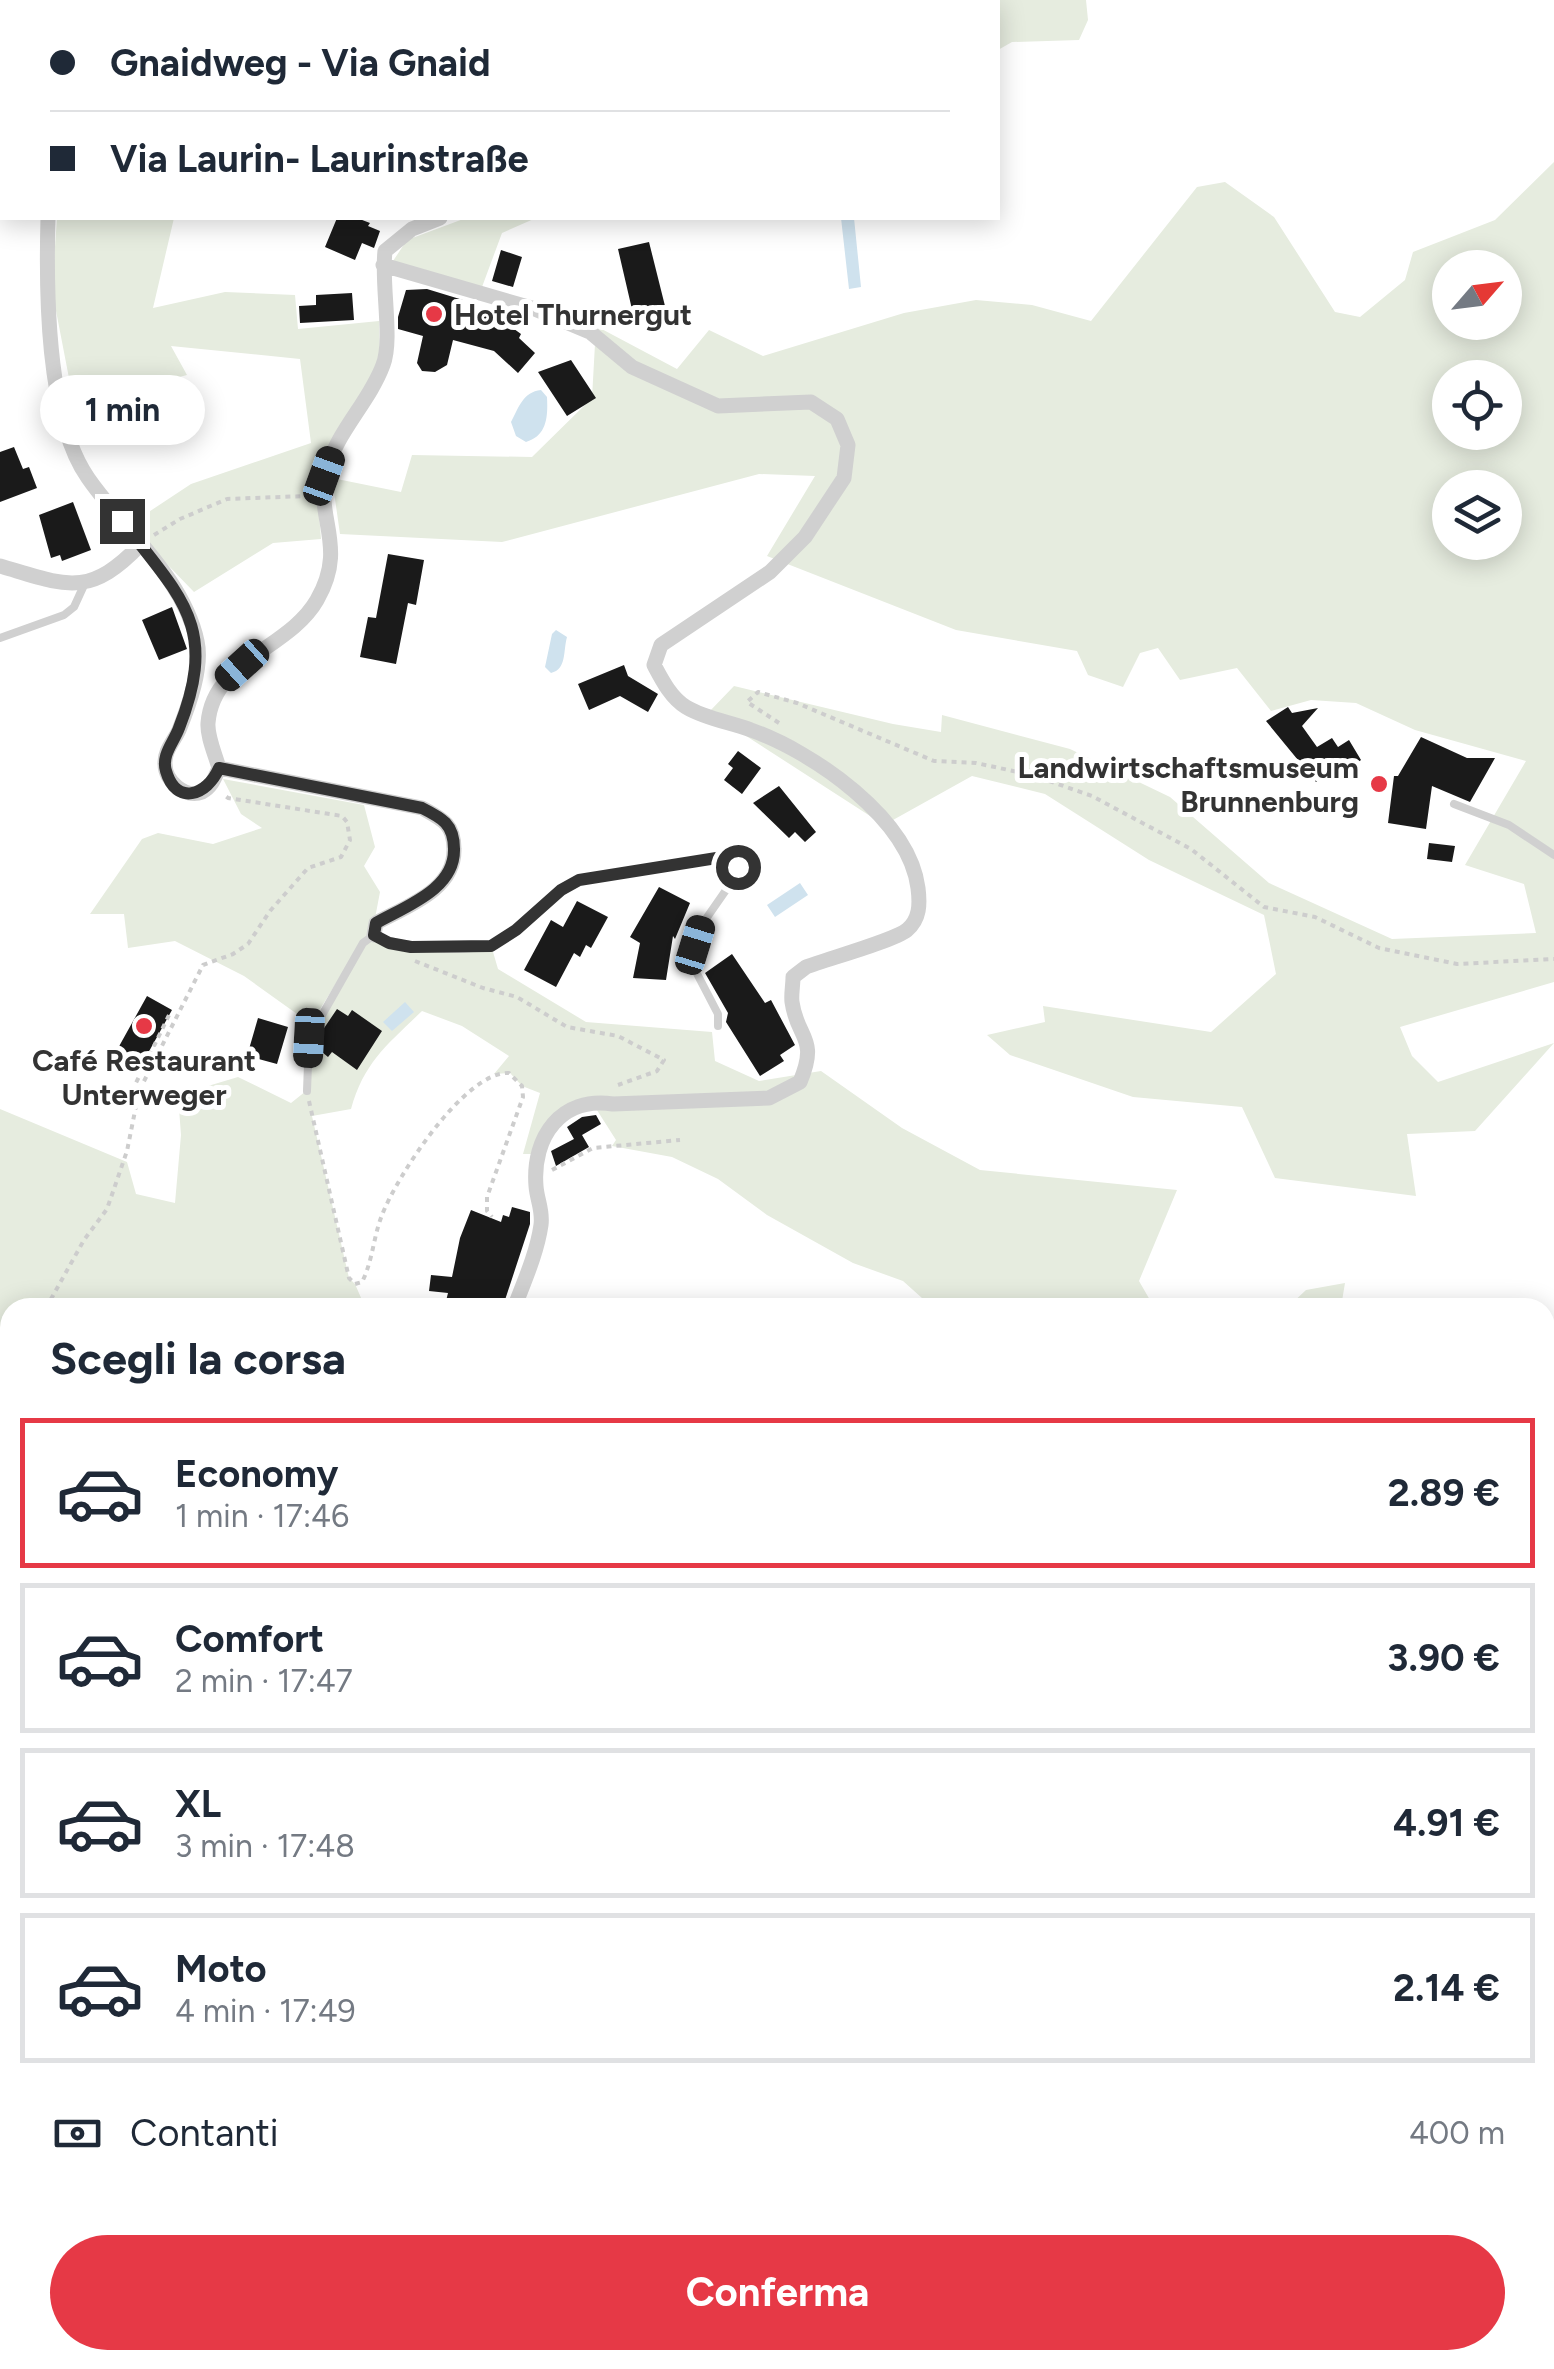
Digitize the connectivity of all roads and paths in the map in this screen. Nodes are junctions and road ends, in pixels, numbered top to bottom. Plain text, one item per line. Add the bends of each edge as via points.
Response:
1 (48, 220) edge
2 (434, 220) edge
3 (383, 265) junction
4 (326, 499) junction
5 (140, 544) junction
6 (0, 566) edge
7 (85, 583) junction
8 (0, 638) edge
9 (776, 720) dead end
10 (219, 768) junction
11 (212, 784) junction
12 (1454, 804) dead end
13 (1554, 855) edge
14 (368, 939) junction
15 (400, 955) dead end
16 (1554, 959) edge
17 (173, 1009) dead end
18 (718, 1026) dead end
19 (139, 1092) junction
20 (306, 1092) joint
21 (593, 1101) junction
22 (680, 1140) dead end
23 (536, 1188) junction
24 (492, 1217) dead end
25 (52, 1298) edge
26 (517, 1298) edge

1 - 5 street via 48,301 67,434 86,475
2 - 3 street via 396,240
3 - 4 street via 388,350 335,447 324,476
3 - 21 street via 553,316 590,332 632,367 718,406 810,402 838,419 848,445 844,478 805,537 758,581 661,645 654,665 684,706 798,752 880,816 916,872 918,917 905,932 806,966 793,977 792,1005 809,1062 800,1082 768,1098
4 - 5 path via 227,499
4 - 10 street via 332,551 308,613 225,680 214,701 208,725
5 - 7 street
5 - 11 street via 176,589 198,643 195,676 164,767 184,792
6 - 7 street
7 - 8 lane via 64,615
9 - 16 path via 747,702 758,692 934,761 976,763 1092,796 1190,849 1264,907 1315,917 1379,948 1457,964
10 - 11 street
10 - 14 street via 422,808 445,820 454,833 445,880 376,923
11 - 19 path via 228,798 342,816 350,840 341,857 308,868 248,944 203,965
12 - 13 lane via 1509,825
14 - 18 lane via 411,947 491,946 579,880 729,856 738,867 701,926 692,964
14 - 20 lane via 309,1038
15 - 21 path via 517,997 567,1027 618,1036 664,1060 657,1071 602,1091
17 - 19 path via 134,1085
19 - 25 path via 107,1209
20 - 24 path via 355,1284 372,1262 380,1219 405,1170 460,1102 502,1072 517,1078 522,1097 488,1197
21 - 23 street via 552,1123 538,1148
22 - 23 path via 593,1148 550,1172
23 - 26 street via 540,1230

